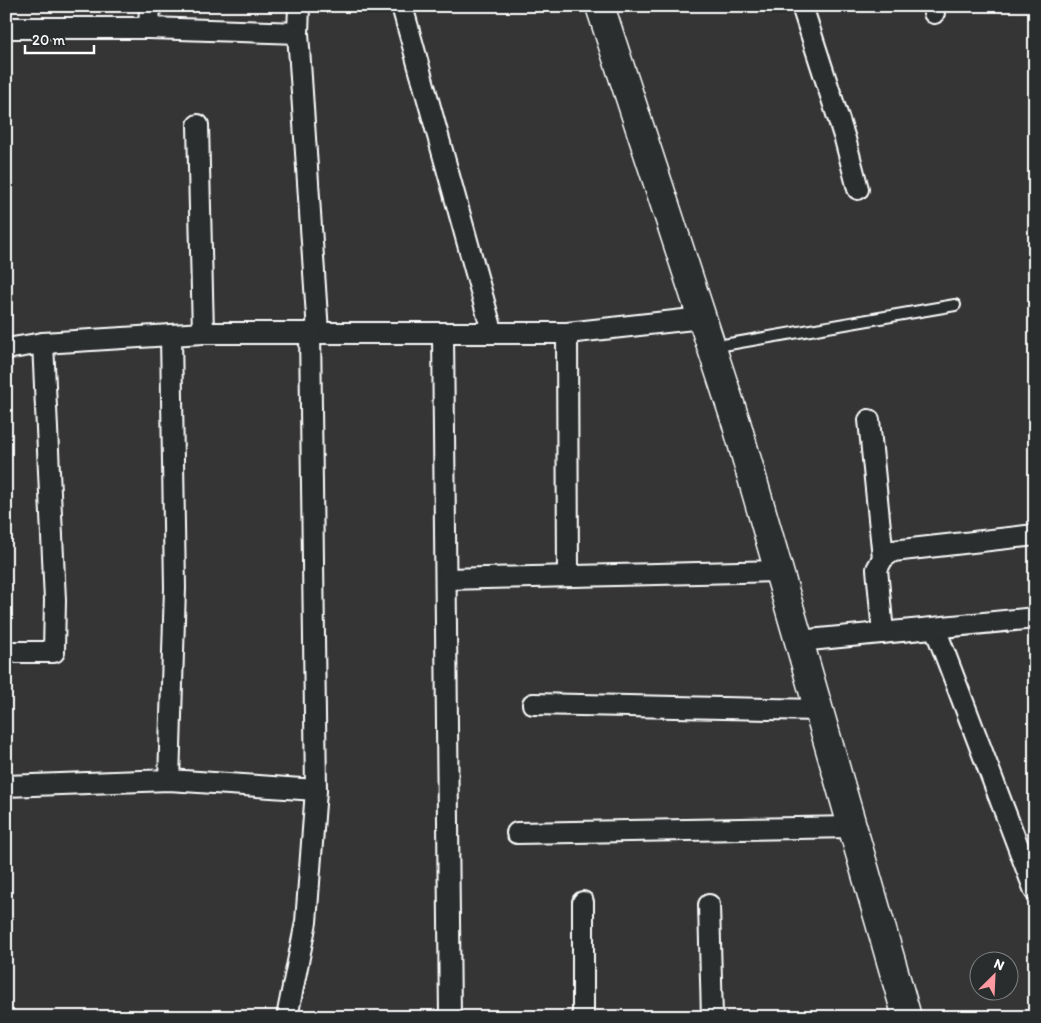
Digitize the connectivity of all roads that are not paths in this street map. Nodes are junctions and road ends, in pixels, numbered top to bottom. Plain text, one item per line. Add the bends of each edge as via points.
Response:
1 (150, 6) edge
2 (299, 6) edge
3 (402, 6) edge
4 (600, 6) edge
5 (802, 6) edge
6 (6, 28) edge
7 (149, 28) junction
8 (298, 33) junction
9 (198, 125) dead end
10 (858, 189) dead end
11 (955, 305) dead end
12 (702, 318) junction
13 (204, 332) junction
14 (314, 332) junction
15 (492, 332) junction
16 (567, 333) junction
17 (443, 334) junction
18 (171, 335) junction
19 (43, 343) junction
20 (712, 347) junction
21 (6, 349) edge
22 (869, 420) dead end
23 (1035, 535) edge
24 (882, 558) junction
25 (779, 571) junction
26 (568, 576) junction
27 (446, 579) junction
28 (1035, 618) edge
29 (935, 628) junction
30 (884, 633) junction
31 (800, 641) junction
32 (6, 652) edge
33 (532, 704) dead end
34 (819, 710) junction
35 (169, 780) junction
36 (6, 786) edge
37 (316, 790) junction
38 (853, 827) junction
39 (516, 833) dead end
40 (1035, 891) edge
41 (583, 902) dead end
42 (709, 905) dead end
43 (288, 1017) edge
44 (450, 1017) edge
45 (583, 1017) edge
46 (712, 1017) edge
47 (907, 1017) edge

1 - 7 street
2 - 8 street
3 - 15 street
4 - 12 main road
5 - 10 street
6 - 7 street
7 - 8 street
8 - 14 street
9 - 13 street
11 - 20 lane
12 - 16 street
12 - 20 main road
13 - 14 street
13 - 18 street
14 - 17 street
14 - 37 street
15 - 16 street
15 - 17 street
16 - 26 street
17 - 27 street
18 - 19 street
18 - 35 street via 175,588
19 - 21 street
19 - 32 street via 55,600 54,652
20 - 25 main road
22 - 24 street
23 - 24 street via 893,551
24 - 30 street via 877,569
25 - 26 street
25 - 31 main road
26 - 27 street
27 - 44 street
28 - 29 street
29 - 30 street
29 - 40 street
30 - 31 street
31 - 34 main road
33 - 34 street
34 - 38 main road
35 - 36 street
35 - 37 street
37 - 43 street via 306,922
38 - 39 street
38 - 47 main road
41 - 45 street
42 - 46 street

